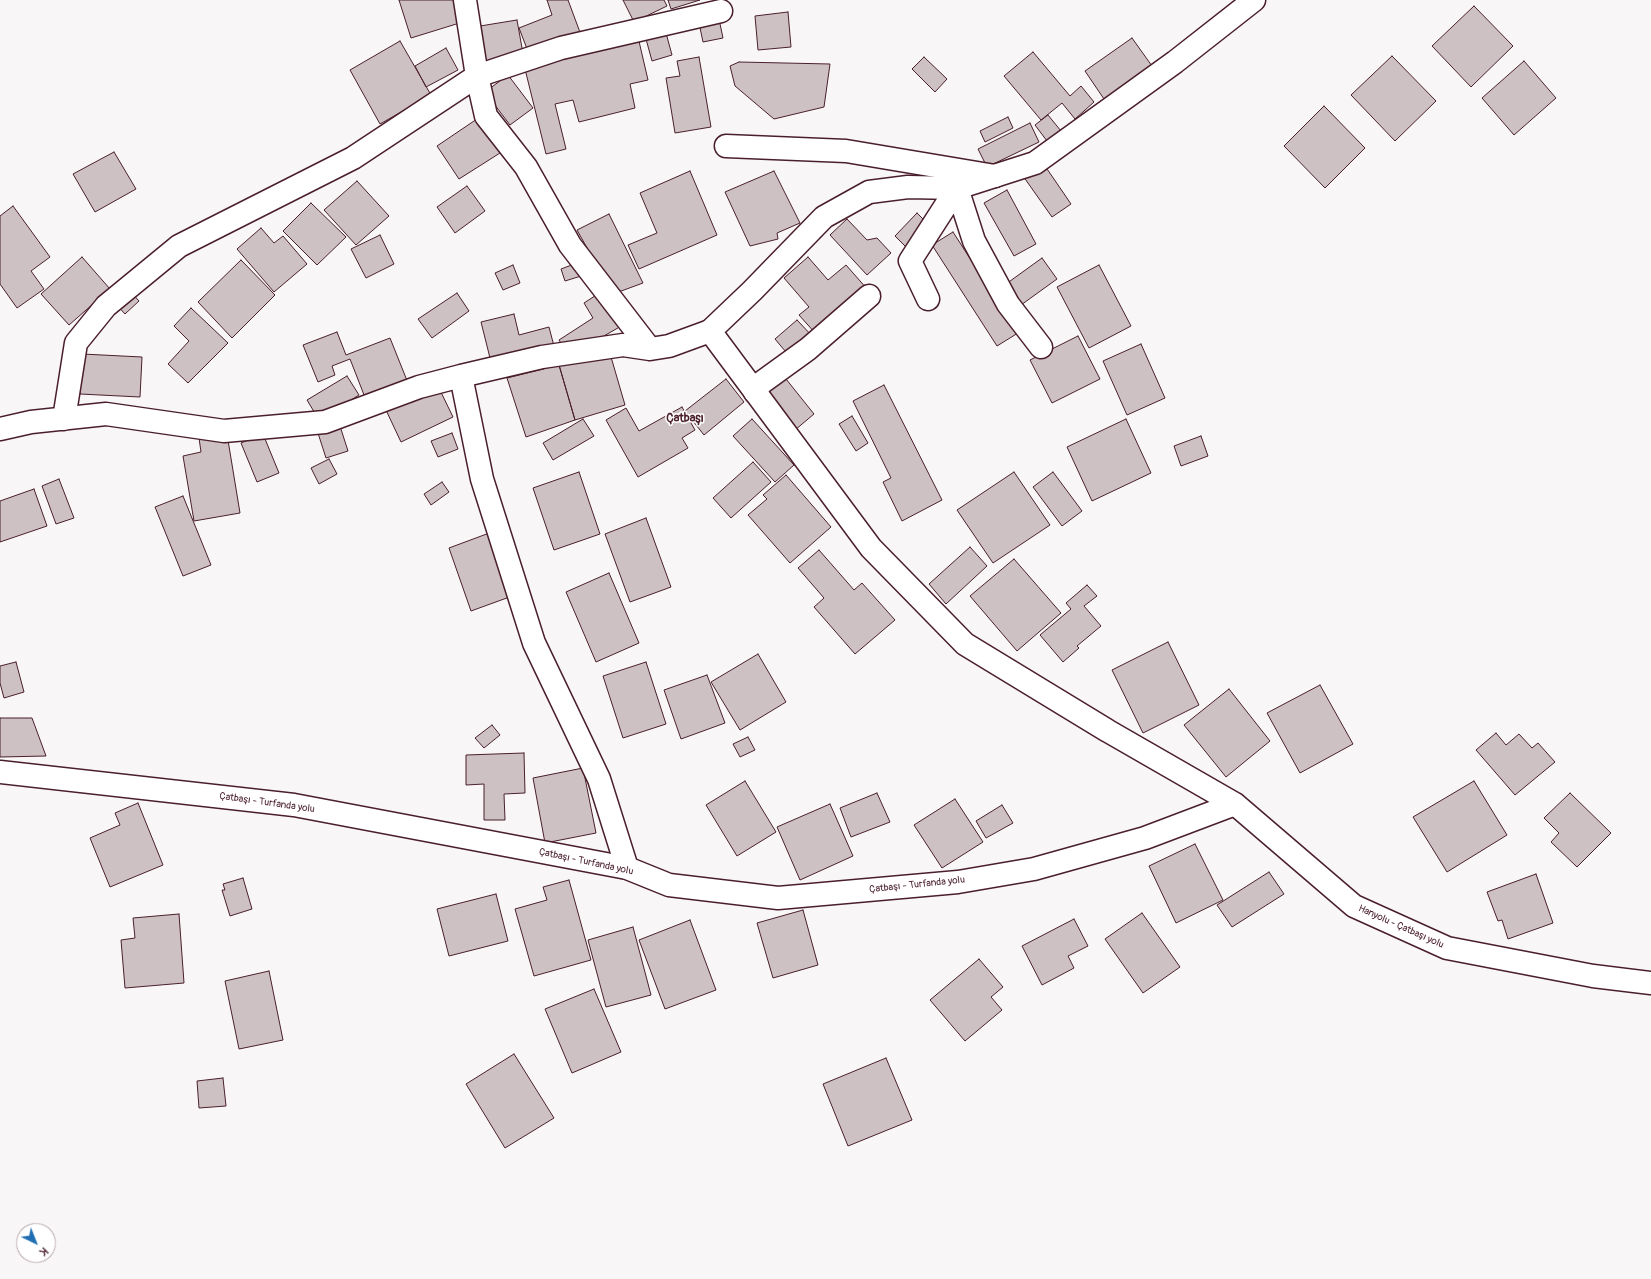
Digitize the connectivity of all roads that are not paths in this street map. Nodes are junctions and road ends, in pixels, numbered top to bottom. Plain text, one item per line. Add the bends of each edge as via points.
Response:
1 (465, 0) edge
2 (1254, 0) edge
3 (721, 11) dead end
4 (477, 76) junction
5 (726, 146) dead end
6 (995, 176) junction
7 (958, 188) junction
8 (869, 296) dead end
9 (928, 299) dead end
10 (710, 331) junction
11 (1041, 347) dead end
12 (650, 349) junction
13 (461, 376) junction
14 (755, 392) junction
15 (64, 419) junction
16 (0, 429) edge
17 (0, 772) edge
18 (1235, 804) junction
19 (627, 868) junction
20 (1651, 983) edge

1 - 4 street
2 - 6 street via 1175,62 1036,163
3 - 4 street via 561,48
4 - 12 street via 486,116 526,167 570,246
4 - 15 street via 353,158 179,246 106,306 76,343
5 - 6 street via 846,151
6 - 7 street
7 - 9 street via 910,261
7 - 10 street via 908,187 869,192 824,217
7 - 11 street via 974,241 1008,304
8 - 14 street via 808,349 761,383
10 - 12 street via 669,346
10 - 14 street, Hanyolu - Çatbaşı yolu
12 - 13 street via 623,345 542,357
13 - 15 street via 419,387 325,422 224,431 106,414
13 - 19 street via 482,479 534,643 600,779
14 - 18 street, Hanyolu - Çatbaşı yolu via 871,548 965,644
15 - 16 street via 31,422
17 - 19 street, Çatbaşı - Turfanda yolu via 294,806
18 - 19 street, Çatbaşı - Turfanda yolu via 1145,838 1034,869 958,882 778,898 669,885
18 - 20 street, Hanyolu - Çatbaşı yolu via 1354,906 1447,948 1593,976

